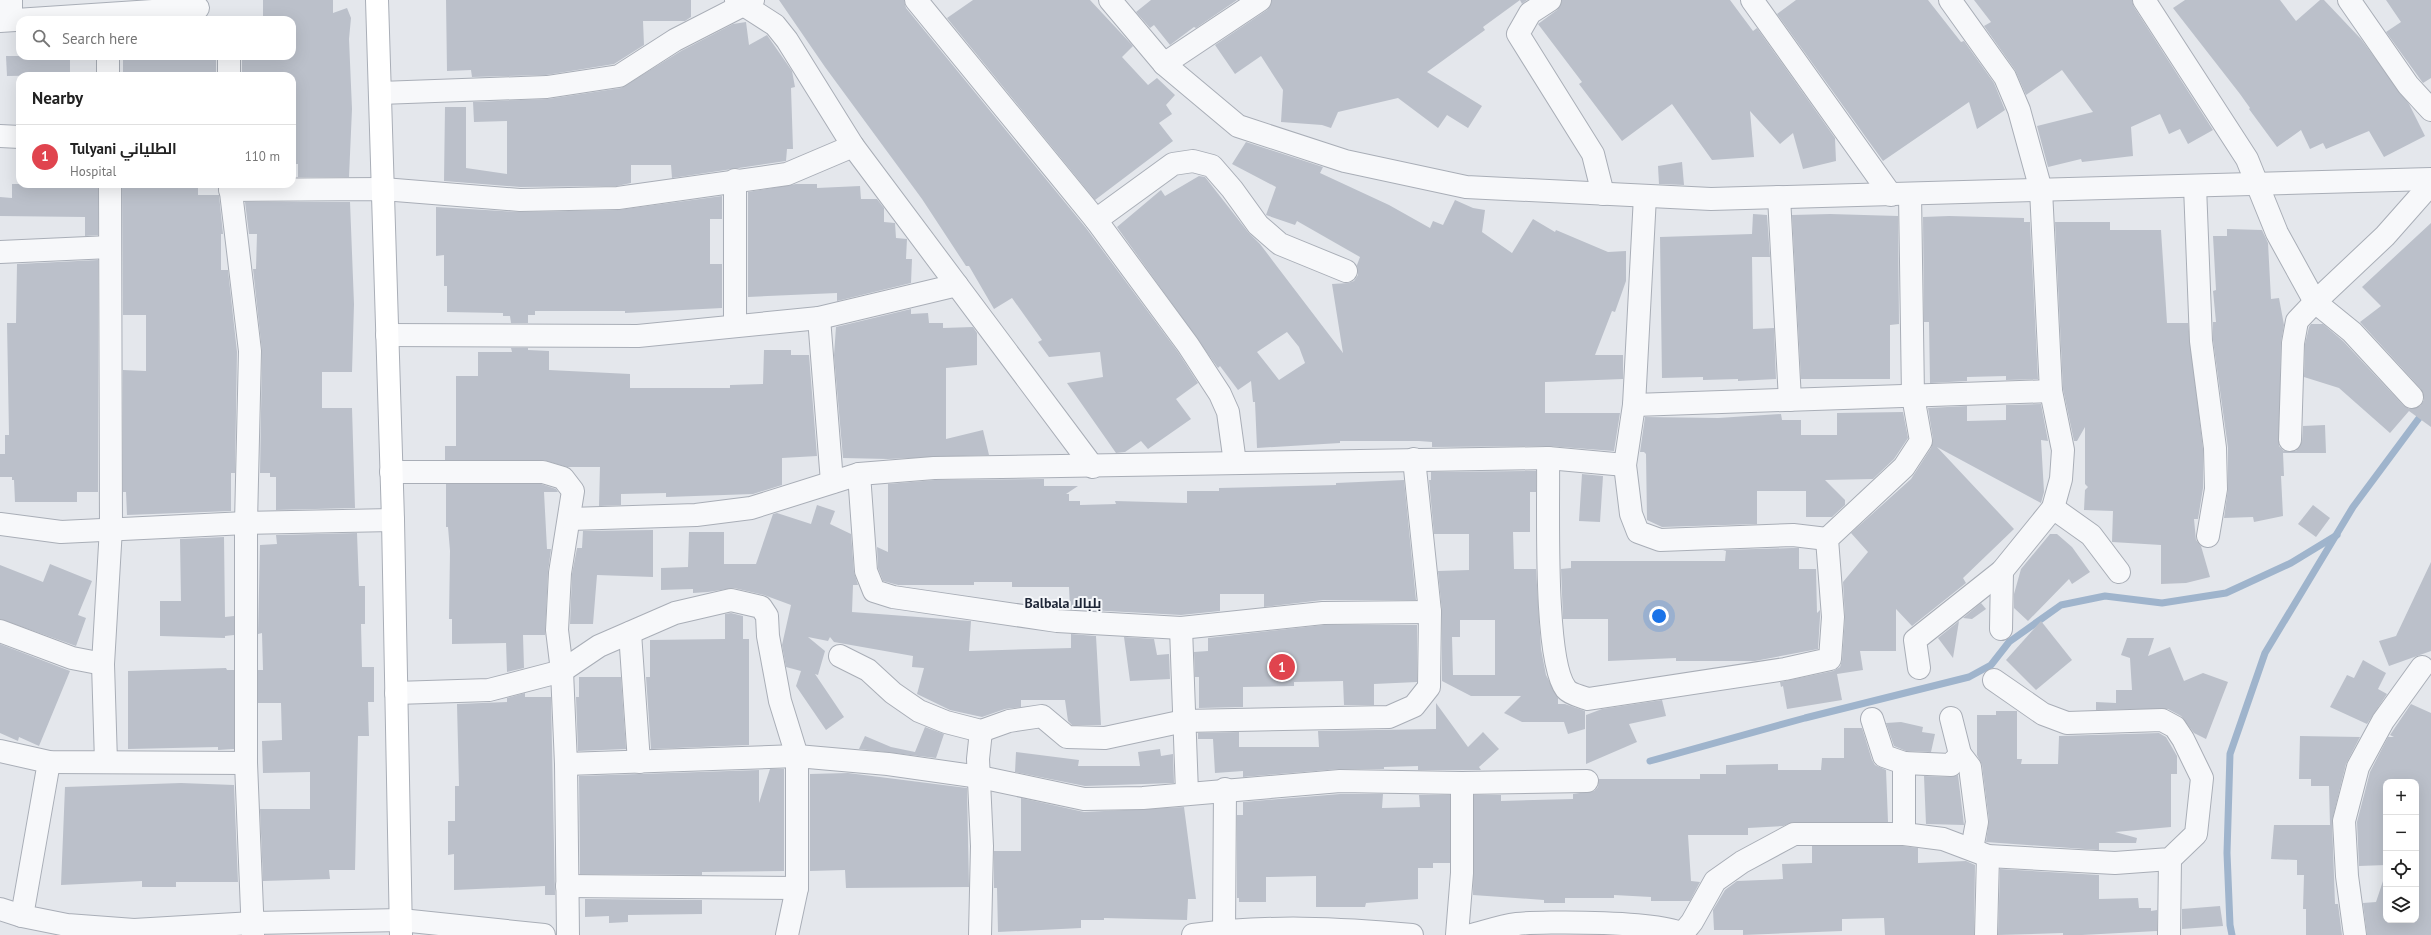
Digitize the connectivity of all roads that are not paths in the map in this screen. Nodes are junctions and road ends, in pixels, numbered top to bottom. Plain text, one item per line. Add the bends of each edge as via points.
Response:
1 (378, 0) edge
2 (916, 0) edge
3 (1110, 0) edge
4 (1260, 0) edge
5 (1550, 0) edge
6 (1752, 0) edge
7 (1950, 0) edge
8 (2144, 0) edge
9 (2348, 0) edge
10 (744, 2) edge
11 (202, 9) edge
12 (7, 14) edge
13 (58, 16) edge
14 (129, 16) edge
15 (108, 60) edge
16 (229, 60) edge
17 (1164, 64) junction
18 (108, 72) edge
19 (229, 72) edge
20 (380, 93) junction
21 (2431, 110) edge
22 (0, 136) edge
23 (16, 137) edge
24 (853, 146) junction
25 (2431, 179) edge
26 (735, 180) junction
27 (2258, 184) junction
28 (2431, 184) edge
29 (2195, 186) junction
30 (110, 188) edge
31 (230, 188) edge
32 (296, 188) edge
33 (383, 189) junction
34 (2041, 190) junction
35 (1603, 194) junction
36 (1900, 194) junction
37 (1645, 196) junction
38 (1779, 198) junction
39 (1096, 220) junction
40 (110, 247) junction
41 (0, 252) edge
42 (1346, 271) dead end
43 (957, 285) junction
44 (2315, 302) junction
45 (818, 318) junction
46 (735, 326) junction
47 (387, 335) junction
48 (2051, 392) junction
49 (1913, 396) junction
50 (2412, 397) dead end
51 (1790, 400) junction
52 (1634, 405) junction
53 (2290, 440) dead end
54 (1548, 458) junction
55 (1414, 459) junction
56 (1235, 463) junction
57 (1625, 465) junction
58 (1093, 467) junction
59 (391, 472) junction
60 (859, 474) junction
61 (832, 482) junction
62 (2054, 508) junction
63 (570, 519) junction
64 (393, 520) junction
65 (246, 523) junction
66 (0, 524) edge
67 (111, 528) junction
68 (2208, 536) dead end
69 (1827, 539) junction
70 (2002, 571) junction
71 (2120, 572) dead end
72 (1430, 612) junction
73 (1181, 628) junction
74 (2002, 629) dead end
75 (0, 631) edge
76 (630, 633) junction
77 (840, 656) dead end
78 (103, 664) junction
79 (2422, 667) dead end
80 (1920, 668) dead end
81 (562, 671) junction
82 (1994, 680) dead end
83 (396, 693) junction
84 (1951, 718) dead end
85 (1872, 719) dead end
86 (1184, 721) junction
87 (981, 731) junction
88 (0, 751) edge
89 (1960, 754) junction
90 (797, 756) junction
91 (49, 762) junction
92 (106, 762) junction
93 (639, 762) junction
94 (246, 763) junction
95 (1904, 763) junction
96 (566, 764) junction
97 (980, 777) junction
98 (1587, 781) dead end
99 (1462, 783) junction
100 (1225, 789) junction
101 (1187, 793) junction
102 (1904, 834) junction
103 (1980, 853) junction
104 (2170, 860) junction
105 (567, 886) junction
106 (797, 888) junction
107 (0, 909) edge
108 (22, 916) junction
109 (401, 927) edge
110 (253, 929) edge
111 (1600, 929) edge
112 (1224, 931) junction
113 (134, 932) edge
114 (1683, 934) edge
115 (544, 935) edge
116 (568, 935) edge
117 (787, 935) edge
118 (980, 935) edge
119 (1194, 935) edge
120 (1412, 935) edge
121 (1457, 935) edge
122 (1472, 935) edge
123 (1986, 935) edge
124 (2170, 935) edge
125 (2355, 935) edge

1 - 20 main road
2 - 39 street
3 - 17 street
4 - 17 street
5 - 35 street via 1530,13 1518,34 1593,154
6 - 36 street
7 - 34 street via 2005,77 2019,110
8 - 27 street via 2247,159
9 - 21 street via 2408,85
10 - 20 street via 675,40 619,76 547,87
10 - 24 street via 775,25 787,40
11 - 14 street
12 - 13 street
15 - 18 street
16 - 19 street
17 - 35 street via 1238,126 1345,161 1466,187
20 - 33 main road
22 - 23 street
24 - 26 street via 787,174
24 - 43 street
25 - 27 street
26 - 33 street via 710,186 618,198 520,200
26 - 46 street
27 - 29 street
27 - 44 street via 2277,232
28 - 44 street via 2385,236
29 - 34 street
29 - 68 street via 2201,341 2215,448 2216,489
30 - 40 street
31 - 65 street via 250,351
32 - 33 street
33 - 47 main road
34 - 36 street
34 - 48 street
35 - 37 street
36 - 38 street
36 - 49 street
37 - 38 street via 1711,199
37 - 52 street
38 - 51 street
39 - 42 street via 1173,164 1193,161 1212,166 1258,225 1280,244
39 - 56 street via 1188,344 1220,394 1228,412
40 - 41 street
40 - 67 street
43 - 45 street
43 - 58 street
44 - 50 street via 2352,332
44 - 53 street via 2298,321 2293,343
45 - 46 street
45 - 61 street
46 - 47 street via 638,336
47 - 59 main road
48 - 49 street
48 - 62 street via 2063,450 2061,479
49 - 51 street
49 - 69 street via 1921,441 1904,467
51 - 52 street
52 - 57 street
54 - 55 street
54 - 57 street
54 - 69 street via 1549,583 1557,670 1566,690 1588,699 1785,669 1830,659 1833,617
55 - 56 street
55 - 72 street
56 - 58 street
57 - 69 street via 1631,514 1638,532 1660,540 1793,535
58 - 60 street via 934,468
59 - 63 street via 543,472 563,478 573,491
59 - 64 main road
60 - 61 street
60 - 73 street via 866,571 874,591 944,606 1057,621
61 - 63 street via 751,508 696,515
62 - 70 street
62 - 71 street via 2091,535
63 - 81 street via 560,573 558,608 557,630
64 - 65 street
64 - 83 main road
65 - 67 street
65 - 94 street
66 - 67 street via 61,532
67 - 78 street
70 - 74 street
70 - 80 street via 1915,640
72 - 73 street via 1323,613
72 - 86 street via 1429,687 1414,706 1389,717
73 - 86 street
75 - 78 street via 72,658
76 - 81 street via 599,646
76 - 90 street via 675,613 731,600 761,607 767,616 768,636 780,701
76 - 93 street
77 - 87 street via 868,670 893,693 919,711 946,722
78 - 92 street
79 - 125 street via 2383,720 2358,768 2344,821 2347,876
81 - 83 street via 489,690
81 - 96 street
82 - 104 street via 2043,714 2067,723 2162,720 2174,728 2183,739 2202,778 2196,834
83 - 109 main road
84 - 89 street
85 - 95 street via 1884,756
86 - 87 street via 1105,738 1068,737 1042,716 1009,721
86 - 101 street
87 - 97 street via 978,759
88 - 91 street
89 - 95 street via 1951,765
89 - 103 street via 1970,767
90 - 93 street
90 - 97 street via 888,764
90 - 106 street
91 - 92 street
91 - 108 street
92 - 94 street
93 - 96 street
94 - 110 street
95 - 102 street
96 - 105 street
97 - 101 street via 1084,799 1143,798
97 - 118 street
98 - 99 street
99 - 100 street via 1340,781
99 - 121 street via 1462,873
100 - 101 street
100 - 112 street
102 - 103 street via 1943,839
102 - 114 street via 1794,834 1742,862 1714,881
103 - 104 street via 2115,863
103 - 123 street
104 - 124 street
105 - 106 street
105 - 116 street
106 - 117 street
107 - 108 street
108 - 113 street
109 - 110 street
109 - 115 street
110 - 113 street
111 - 114 street via 1651,926
111 - 122 street via 1548,922 1516,924
112 - 119 street
112 - 120 street via 1273,928 1324,929

